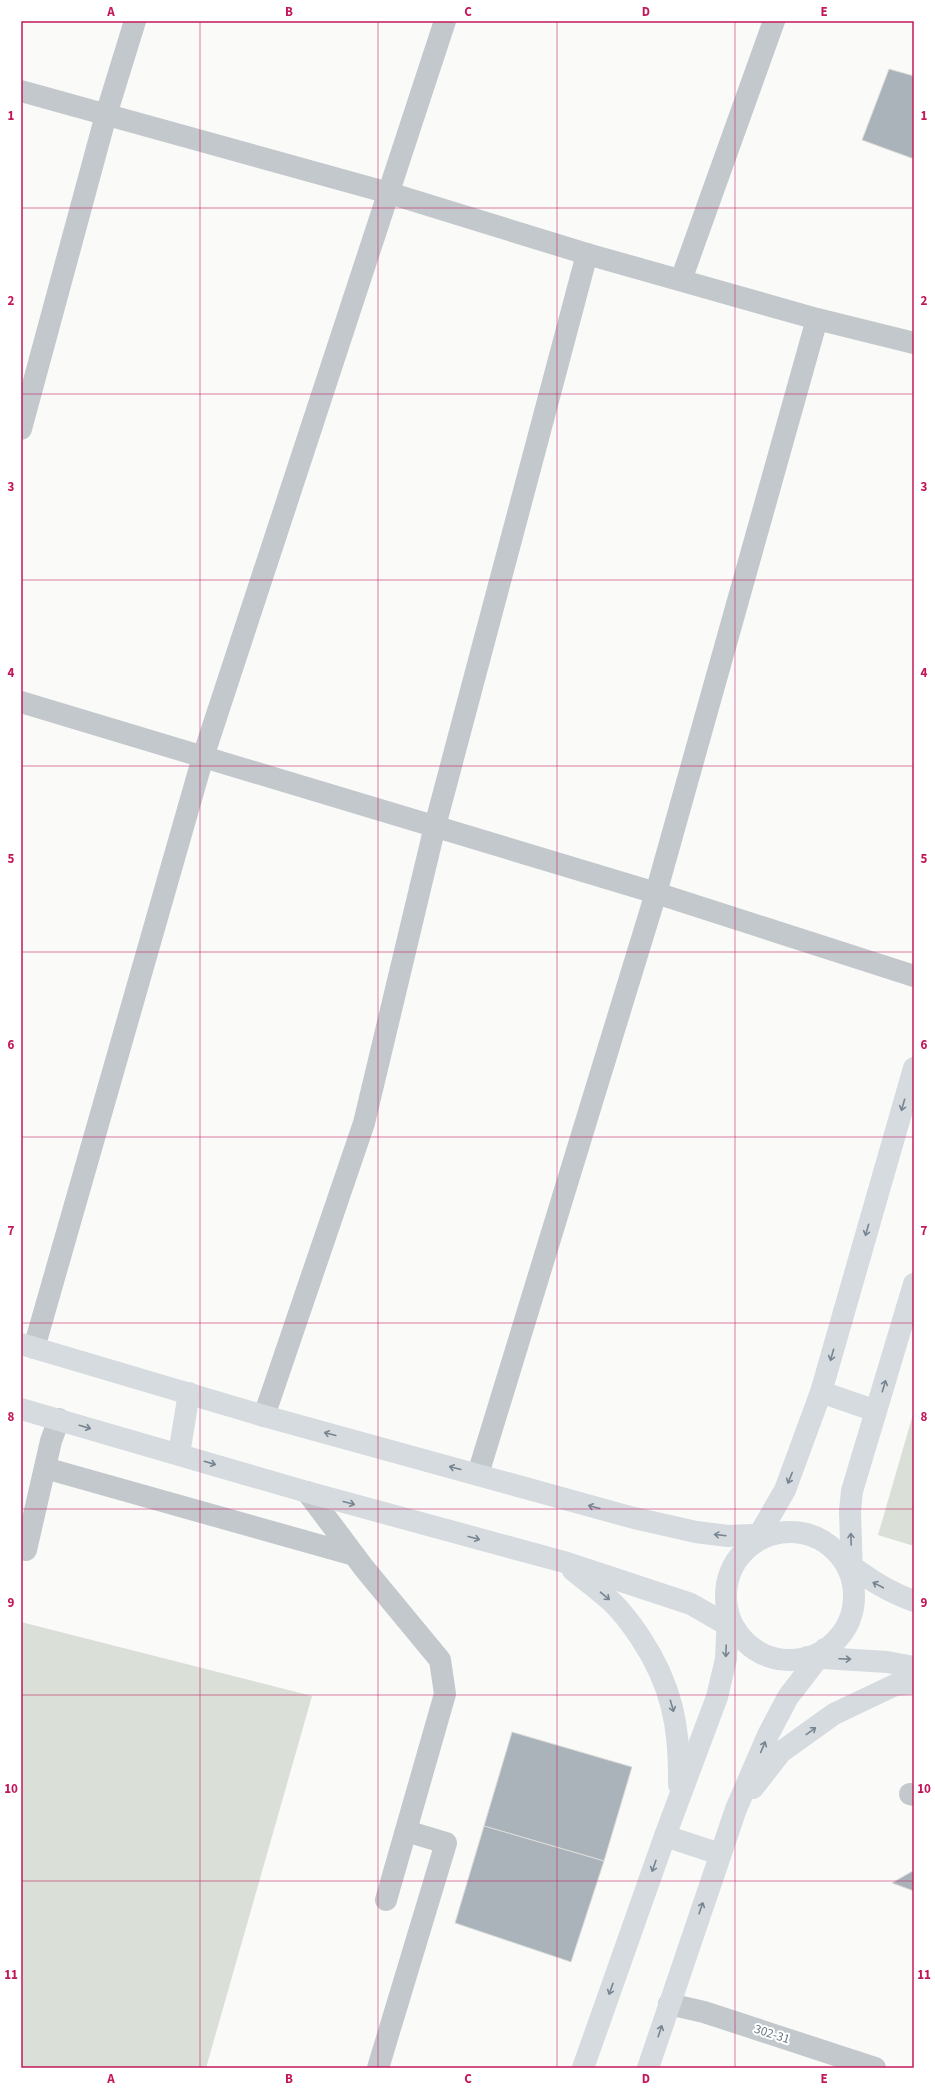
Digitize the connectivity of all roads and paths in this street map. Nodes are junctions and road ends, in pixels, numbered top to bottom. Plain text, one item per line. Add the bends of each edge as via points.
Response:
1 (135, 21) edge
2 (445, 21) edge
3 (774, 21) edge
4 (21, 91) edge
5 (106, 115) junction
6 (389, 193) junction
7 (587, 254) junction
8 (681, 280) junction
9 (817, 319) junction
10 (914, 343) edge
11 (21, 429) edge
12 (21, 702) edge
13 (203, 756) junction
14 (435, 826) junction
15 (656, 893) junction
16 (914, 976) edge
17 (914, 1068) edge
18 (914, 1284) edge
19 (28, 1346) edge
20 (821, 1392) junction
21 (189, 1393) junction
22 (21, 1409) edge
23 (876, 1411) junction
24 (264, 1416) junction
25 (59, 1419) junction
26 (179, 1454) junction
27 (45, 1468) junction
28 (478, 1474) junction
29 (307, 1492) junction
30 (762, 1537) junction
31 (21, 1548) edge
32 (354, 1555) junction
33 (564, 1562) junction
34 (849, 1568) junction
35 (914, 1601) edge
36 (730, 1622) junction
37 (816, 1655) junction
38 (914, 1667) edge
39 (914, 1683) edge
40 (678, 1803) junction
41 (736, 1809) junction
42 (406, 1831) junction
43 (665, 1836) junction
44 (720, 1854) junction
45 (386, 1900) dead end
46 (668, 2004) junction
47 (378, 2068) edge
48 (583, 2068) edge
49 (648, 2068) edge
50 (875, 2068) edge

1 - 5 street
2 - 6 street
3 - 8 street
4 - 5 street
5 - 6 street
5 - 11 street
6 - 7 street
6 - 13 street
7 - 8 street
7 - 14 street
8 - 9 street
9 - 10 street
9 - 15 street
12 - 13 street
13 - 14 street
13 - 19 street
14 - 15 street
14 - 24 street via 364,1123
15 - 16 street
15 - 28 street
17 -> 20 main road
23 -> 18 main road
19 - 21 main road
20 - 23 main road
20 -> 30 main road via 785,1490
21 - 24 main road
21 - 26 main road
22 - 25 main road
34 -> 23 main road via 852,1491
28 -> 24 main road
25 -> 26 main road
25 - 27 street
26 -> 29 main road
27 - 31 street via 26,1550
27 - 32 street
30 -> 28 main road via 696,1532 539,1493
29 - 32 street
29 -> 33 main road
30 - 34 main road via 793,1531 813,1536 830,1545
30 - 36 main road via 740,1555 730,1573 726,1592
32 - 42 street via 440,1660 445,1694
33 - 36 main road via 691,1604
33 -> 40 main road via 614,1604 648,1649 667,1686 676,1720 680,1750
35 -> 34 main road via 873,1583
34 - 37 main road via 854,1599 850,1618 840,1636
36 - 37 main road via 749,1645 766,1655 786,1659
36 -> 40 main road via 726,1659 717,1697
37 -> 38 main road
41 -> 37 main road via 784,1704
41 -> 39 main road via 781,1752 834,1714 895,1685
40 - 43 main road
41 - 44 main road
42 - 45 street
42 - 47 street via 446,1843
43 - 44 main road
43 -> 48 main road
46 -> 44 main road
49 -> 46 main road
46 - 50 street, 302-31 via 704,2012

